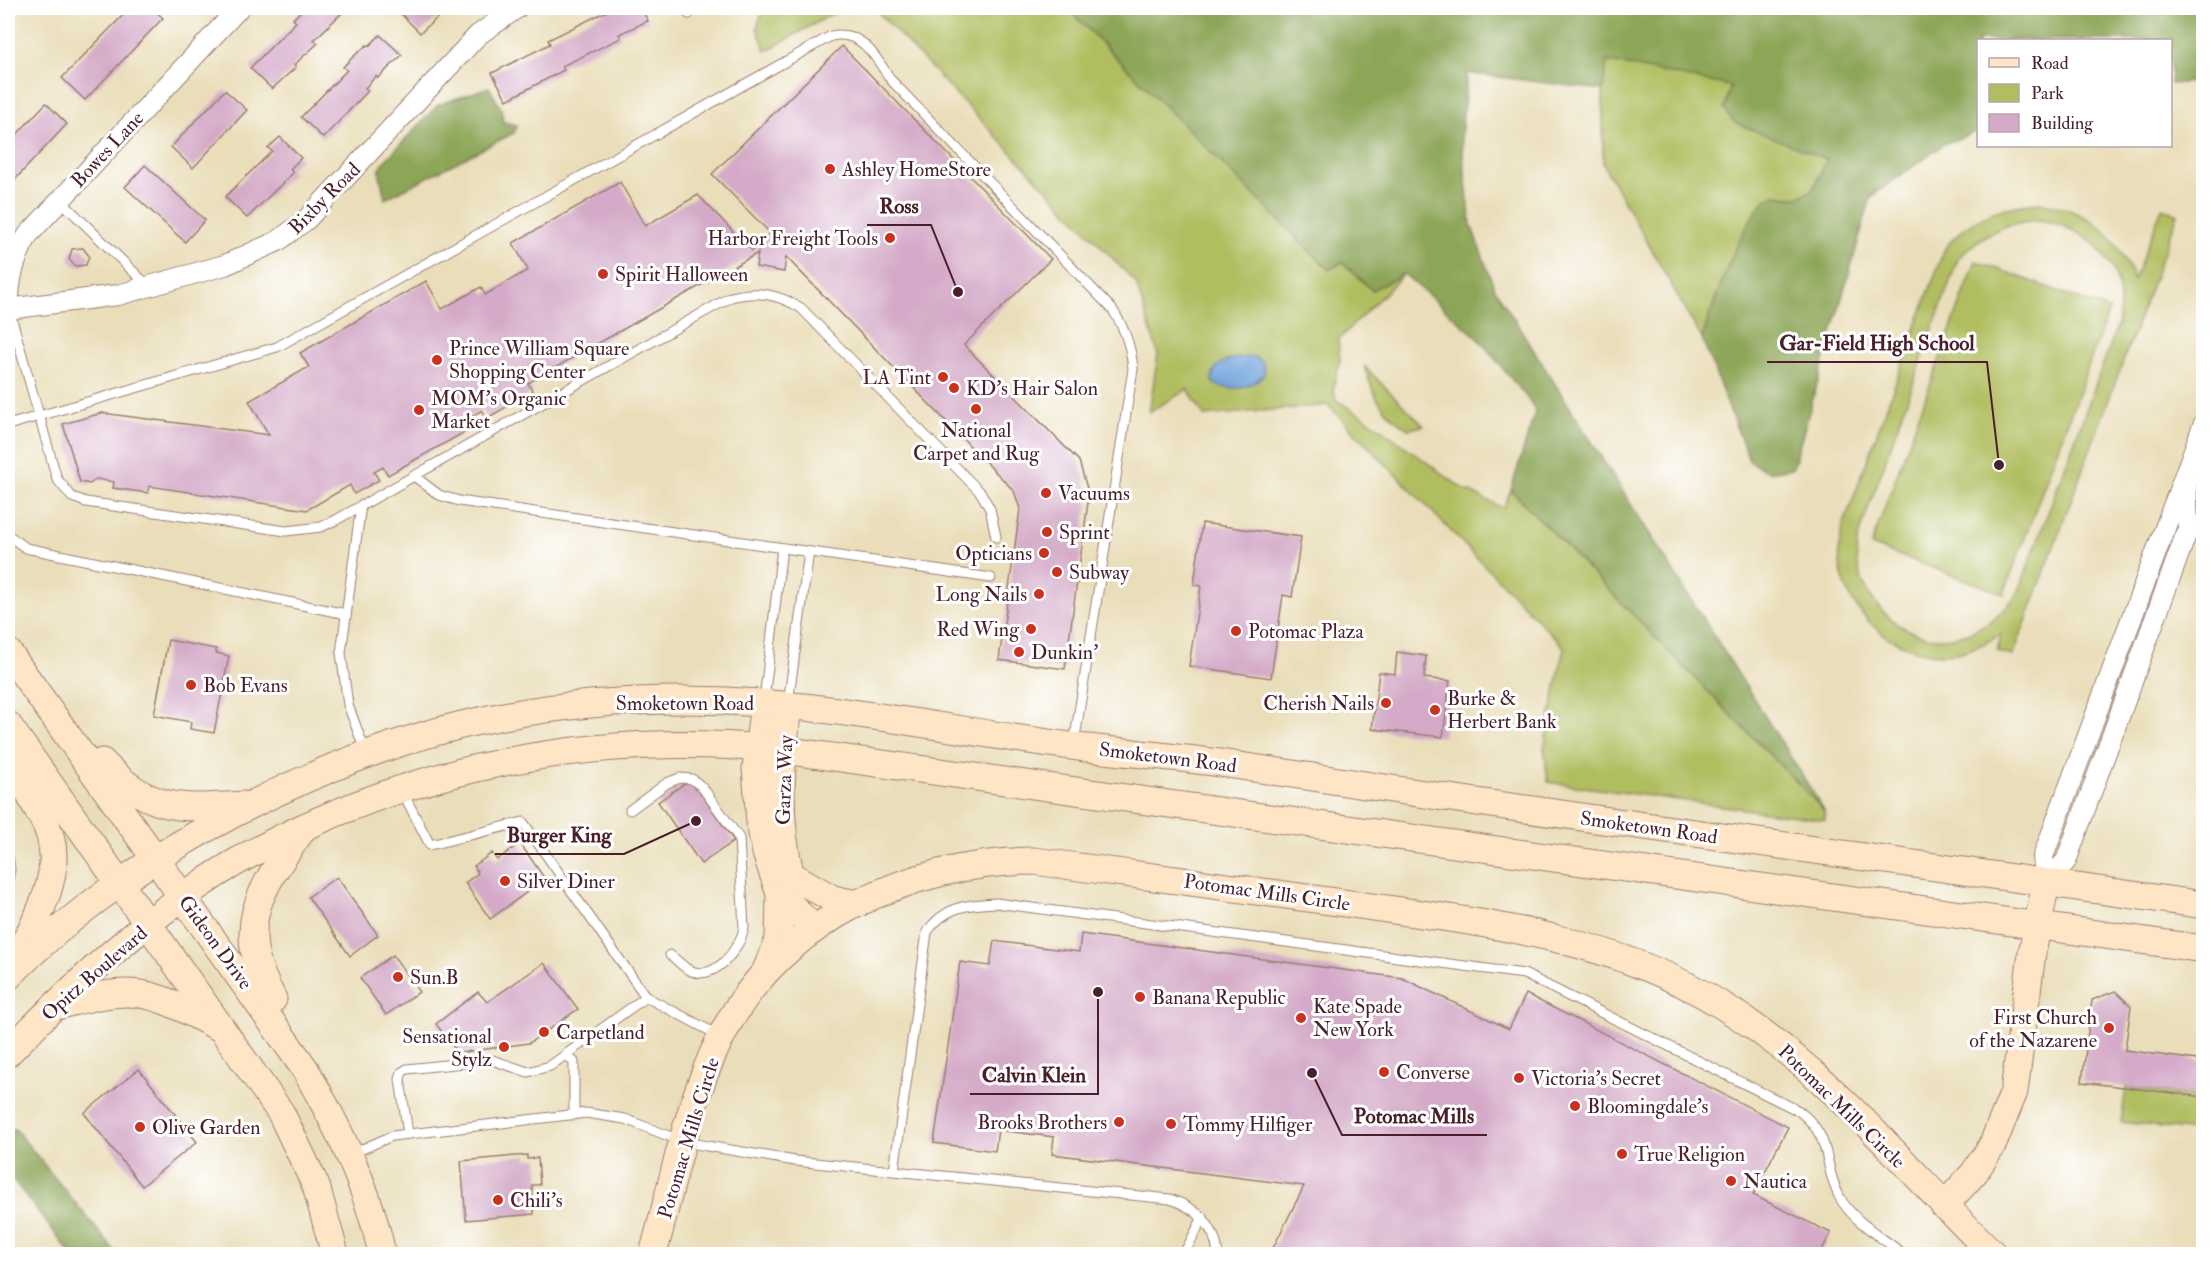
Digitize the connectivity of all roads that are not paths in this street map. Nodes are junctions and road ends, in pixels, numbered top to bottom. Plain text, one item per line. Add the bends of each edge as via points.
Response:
1 (239, 8) edge
2 (517, 8) edge
3 (60, 200) junction
4 (149, 286) junction
5 (8, 309) edge
6 (38, 415) junction
7 (2204, 423) edge
8 (8, 425) edge
9 (2186, 469) junction
10 (414, 476) junction
11 (361, 506) junction
12 (2166, 520) junction
13 (2196, 532) edge
14 (8, 535) edge
15 (996, 537) dead end
16 (782, 548) junction
17 (809, 552) junction
18 (991, 578) dead end
19 (346, 614) junction
20 (8, 652) edge
21 (776, 704) junction
22 (9, 728) edge
23 (69, 738) junction
24 (1074, 746) junction
25 (771, 748) junction
26 (366, 754) junction
27 (400, 789) junction
28 (1475, 802) junction
29 (254, 805) junction
30 (630, 810) dead end
31 (304, 827) junction
32 (1468, 846) junction
33 (8, 856) edge
34 (156, 859) junction
35 (8, 881) edge
36 (119, 883) junction
37 (2046, 883) junction
38 (785, 884) junction
39 (184, 898) junction
40 (856, 904) junction
41 (2204, 905) edge
42 (148, 925) junction
43 (2036, 927) junction
44 (814, 929) junction
45 (2204, 950) edge
46 (670, 955) dead end
47 (763, 973) junction
48 (8, 975) edge
49 (646, 997) junction
50 (53, 1007) junction
51 (223, 1030) junction
52 (721, 1036) junction
53 (293, 1051) junction
54 (8, 1053) edge
55 (566, 1055) junction
56 (574, 1115) junction
57 (408, 1134) junction
58 (684, 1142) junction
59 (349, 1155) junction
60 (894, 1171) junction
61 (1944, 1206) junction
62 (1203, 1217) junction
63 (335, 1254) edge
64 (382, 1254) edge
65 (653, 1254) edge
66 (1184, 1254) edge
67 (1218, 1254) edge
68 (1903, 1254) edge
69 (1993, 1254) edge

1 - 3 street, Bowes Lane
2 - 4 street, Bixby Road via 478,34 293,231 252,255
3 - 4 lane
3 - 5 street, Bowes Lane via 28,235 18,254 11,273
4 - 5 street, Bixby Road via 69,303
5 - 6 lane
6 - 8 lane
6 - 11 lane via 57,479 72,497 86,502 286,531 321,527
6 - 24 lane via 277,347 831,36 851,35 869,48 891,80 1112,309 1132,351 1133,369
7 - 9 street
9 - 12 street
9 - 13 street
10 - 11 lane
10 - 15 lane via 731,297 764,292 781,296 801,308 981,493 990,509
10 - 16 lane via 439,495 459,501
11 - 19 lane
12 - 13 lane
12 - 37 street via 2043,857
13 - 37 street via 2066,861
14 - 19 lane via 26,548
16 - 17 lane
16 - 21 lane
17 - 18 lane
17 - 21 lane
19 - 26 lane via 341,652 343,682
20 - 23 main road, Gideon Drive
21 - 24 main road, Smoketown Road
21 - 25 main road, Garza Way
21 - 26 main road, Smoketown Road via 674,699 580,705 510,714
22 - 36 main road
22 - 48 main road via 19,776 50,836 52,866 45,902
23 - 29 main road via 147,799 190,808
23 - 34 main road, Gideon Drive
24 - 28 main road, Smoketown Road via 1221,763
25 - 27 main road, Smoketown Road via 657,744 595,747 485,765
25 - 32 main road, Smoketown Road
25 - 38 main road, Garza Way via 756,768 760,823 766,853
26 - 29 main road, Smoketown Road
27 - 31 main road, Smoketown Road
27 - 49 lane via 430,845 523,822
28 - 32 main road
28 - 37 main road, Smoketown Road
29 - 34 main road, Smoketown Road
30 - 46 lane via 667,783 692,779 739,838 744,927 741,940 725,960 707,972 689,970
31 - 39 main road, Smoketown Road via 244,858
31 - 53 main road via 270,876 253,925 256,967 279,1010
32 - 43 main road, Smoketown Road
33 - 35 lane
34 - 36 main road
34 - 39 main road, Gideon Drive
36 - 42 main road
36 - 48 main road
37 - 41 main road, Smoketown Road
37 - 43 main road
38 - 40 main road
38 - 44 main road, Garza Way
38 - 47 main road via 779,939
39 - 42 main road, Opitz Boulevard
39 - 53 main road, Gideon Drive
40 - 44 main road, Potomac Mills Circle
40 - 61 main road, Potomac Mills Circle via 938,872 972,864 1034,861 1447,918 1543,934 1583,945 1689,986 1774,1041 1870,1126
42 - 50 main road, Opitz Boulevard
42 - 51 main road
43 - 45 main road, Smoketown Road
43 - 61 main road via 2012,1100 1992,1146
44 - 47 main road, Potomac Mills Circle
47 - 52 main road, Potomac Mills Circle via 748,990
49 - 52 lane
49 - 55 lane
50 - 51 main road via 95,996 150,994
50 - 54 main road, Opitz Boulevard
51 - 63 main road via 281,1113 299,1147 316,1186
52 - 58 main road, Potomac Mills Circle via 703,1078
53 - 59 main road, Gideon Drive
55 - 56 lane via 574,1062
55 - 57 lane via 550,1066 528,1072 492,1060 407,1069 400,1078
56 - 57 lane
56 - 58 lane via 606,1114
57 - 59 lane via 392,1136
58 - 60 lane via 795,1161
58 - 65 main road, Potomac Mills Circle
59 - 64 main road, Gideon Drive
60 - 62 lane via 1170,1199
60 - 68 lane via 927,932 946,911 996,903 1524,974 1799,1111 1815,1124 1824,1139 1832,1177 1845,1206
61 - 69 main road, Potomac Mills Circle
62 - 66 lane
62 - 67 lane via 1214,1236

